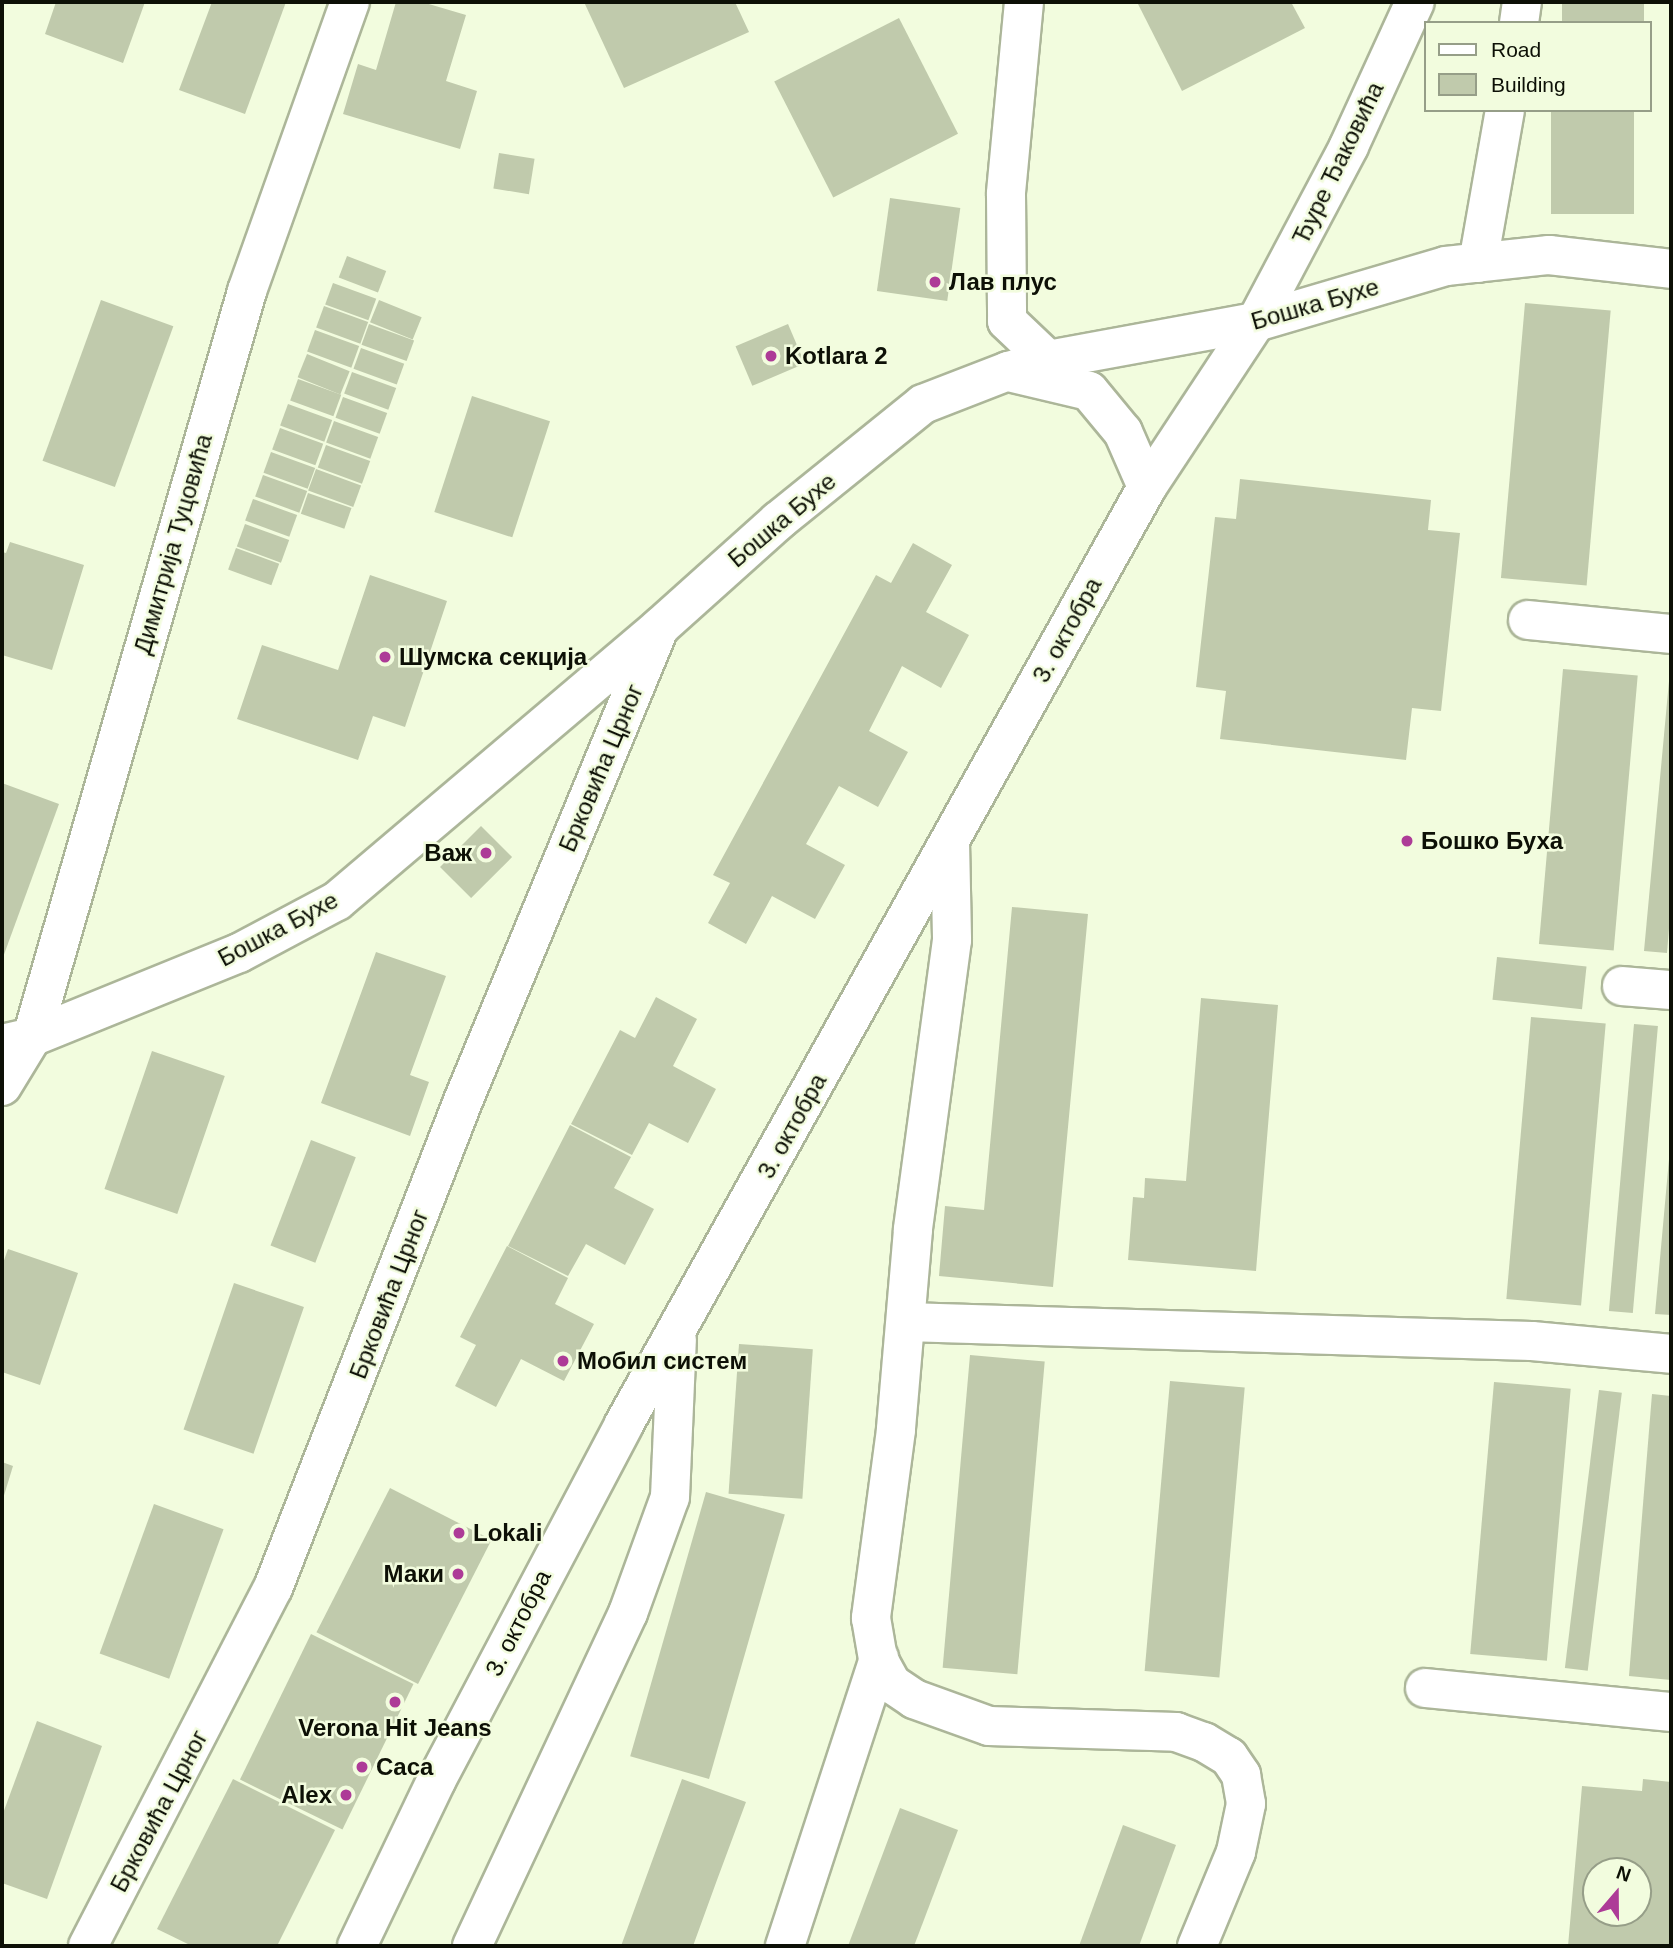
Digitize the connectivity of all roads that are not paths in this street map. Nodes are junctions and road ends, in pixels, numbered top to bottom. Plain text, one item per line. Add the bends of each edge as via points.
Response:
1 (350, 2) edge
2 (1024, 2) edge
3 (1415, 2) edge
4 (1522, 2) edge
5 (1519, 21) edge
6 (1505, 112) edge
7 (1478, 262) junction
8 (1671, 269) edge
9 (1256, 322) junction
10 (1048, 360) junction
11 (1008, 371) junction
12 (1147, 487) junction
13 (1528, 620) dead end
14 (660, 627) junction
15 (1671, 634) edge
16 (950, 841) junction
17 (1622, 986) dead end
18 (1671, 990) edge
19 (17, 1040) edge
20 (2, 1086) edge
21 (906, 1322) junction
22 (677, 1330) junction
23 (1671, 1354) edge
24 (878, 1658) junction
25 (1425, 1688) dead end
26 (1671, 1712) edge
27 (88, 1946) edge
28 (357, 1946) edge
29 (472, 1946) edge
30 (785, 1946) edge
31 (1197, 1946) edge

1 - 19 street, Димитрија Туцовића via 247,291
2 - 10 street via 1006,194 1007,321
3 - 9 street, Ђуре Ђаковића via 1349,146
4 - 5 street
6 - 7 street
7 - 8 street, Бошка Бухе via 1549,255
7 - 9 street, Бошка Бухе via 1446,266
9 - 10 street, Бошка Бухе
9 - 12 street, 3. октобра
10 - 11 street, Бошка Бухе
11 - 12 street via 1089,391 1123,432
11 - 14 street, Бошка Бухе via 923,404 778,521
12 - 16 street, 3. октобра
13 - 15 street
14 - 19 street, Бошка Бухе via 337,901 239,953
14 - 27 street, Брковића Црног via 463,1101 273,1588
16 - 21 street via 952,940 913,1230
16 - 22 street, 3. октобра
17 - 18 street
19 - 20 street, Димитрија Туцовића
21 - 23 street via 1532,1341
21 - 24 street via 871,1618
22 - 28 street, 3. октобра via 436,1781
22 - 29 street via 670,1497 628,1613
24 - 30 street
24 - 31 street via 892,1684 914,1699 989,1726 1176,1732 1229,1757 1241,1775 1246,1804 1236,1853
25 - 26 street

